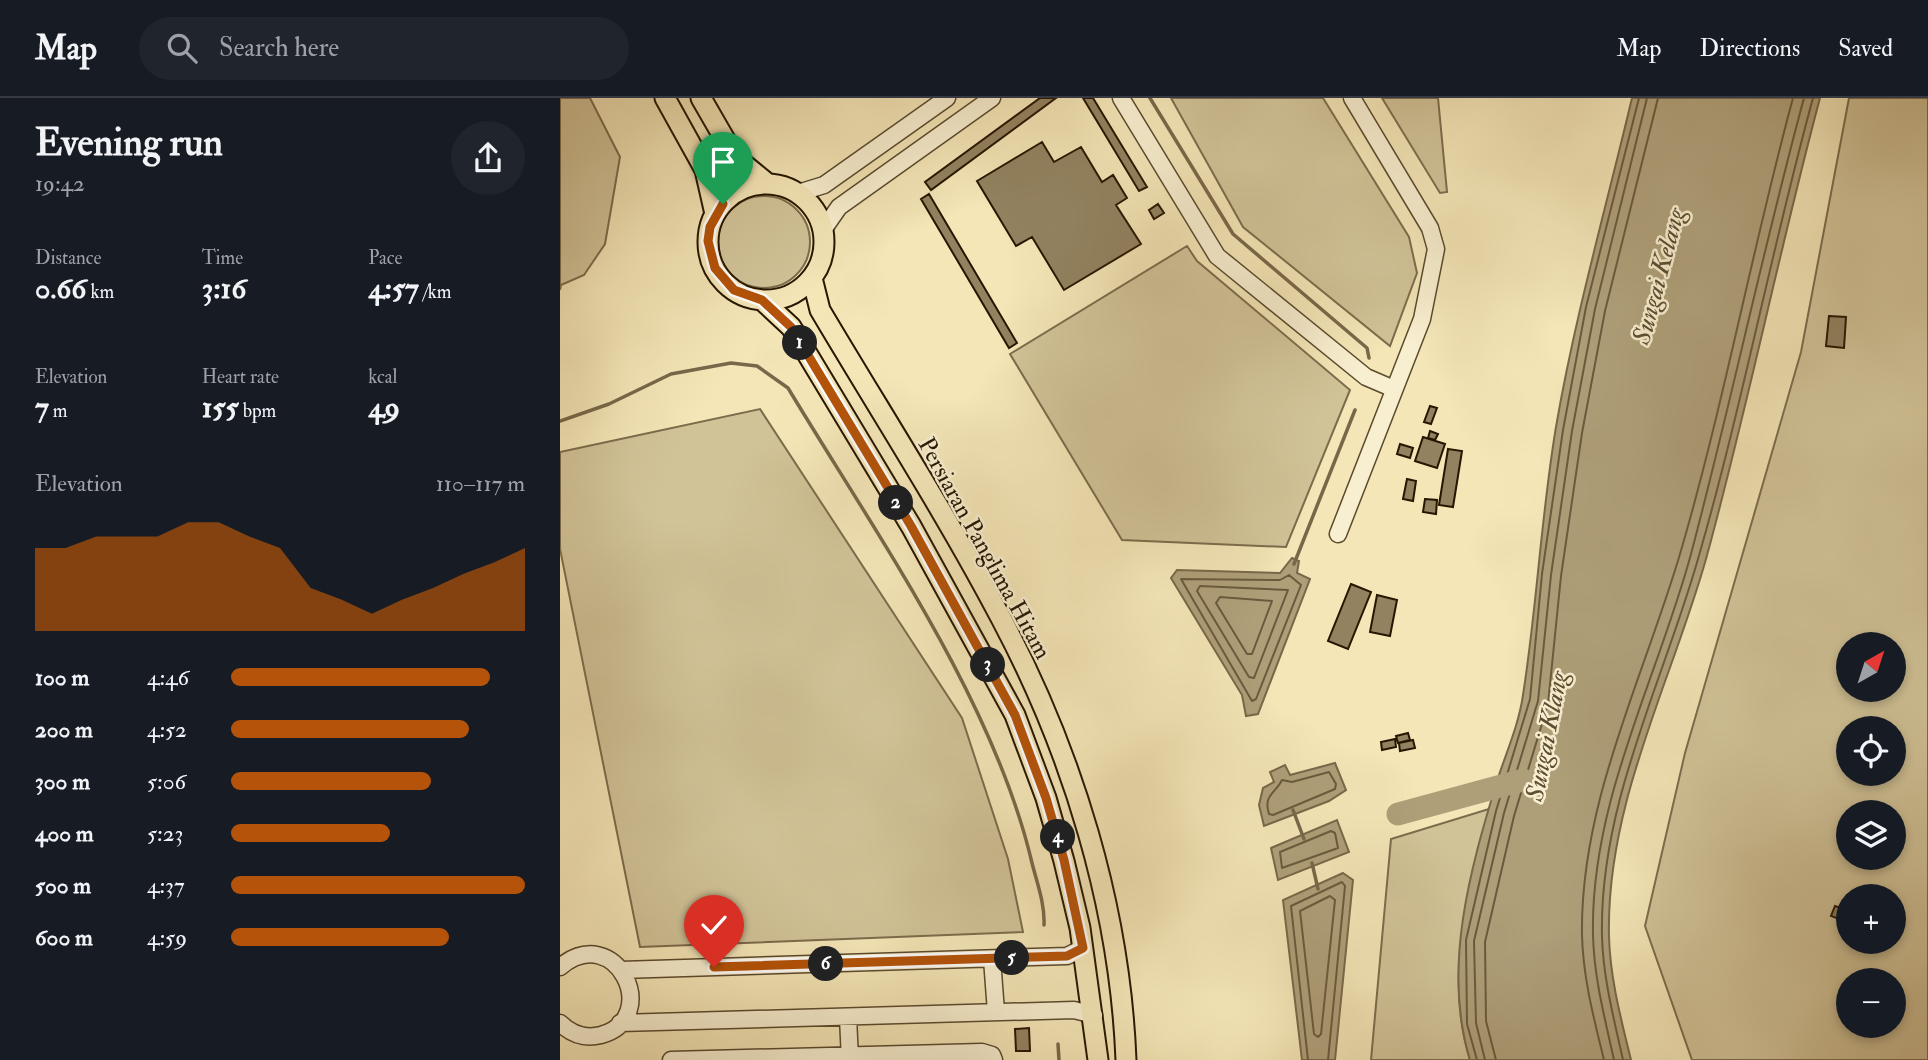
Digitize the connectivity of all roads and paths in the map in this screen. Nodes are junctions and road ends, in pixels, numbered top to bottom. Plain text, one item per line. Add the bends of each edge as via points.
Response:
1 (665, 98) edge
2 (701, 98) edge
3 (947, 98) edge
4 (992, 98) edge
5 (1121, 98) edge
6 (1352, 98) edge
7 (768, 184) junction
8 (797, 193) junction
9 (715, 214) junction
10 (823, 230) junction
11 (813, 278) junction
12 (762, 300) junction
13 (1394, 389) junction
14 (1338, 534) dead end
15 (1083, 948) junction
16 (992, 959) junction
17 (560, 967) edge
18 (621, 970) junction
19 (996, 1012) junction
20 (1094, 1015) junction
21 (848, 1017) junction
22 (620, 1023) junction
23 (561, 1026) edge
24 (850, 1058) edge
25 (993, 1058) edge
26 (671, 1060) edge
27 (1098, 1060) edge
28 (1126, 1060) edge

1 - 9 main road via 705,170
2 - 7 main road via 735,156
3 - 8 street via 824,185
4 - 10 street via 839,207
5 - 13 street via 1217,256 1366,377
6 - 13 street via 1430,228 1436,249 1422,319
7 - 8 main road
7 - 9 main road via 732,195
8 - 10 main road via 814,209
9 - 12 main road via 708,241 715,268 734,290
10 - 11 main road via 825,247
11 - 12 main road via 798,291
11 - 28 main road, Persiaran Panglima Hitam via 820,310 1003,621 1039,699 1075,790 1104,897 1119,975
12 - 15 main road via 791,327 911,526 1015,715 1046,798
13 - 14 street
15 - 16 street via 1067,956
15 - 20 main road
16 - 18 street
16 - 19 street
17 - 18 street via 588,955 604,957
18 - 22 street via 630,994
19 - 20 street via 1073,1010
19 - 21 street
20 - 27 main road
21 - 22 street
21 - 24 street
22 - 23 street via 591,1036
24 - 25 street via 982,1052
24 - 26 street

